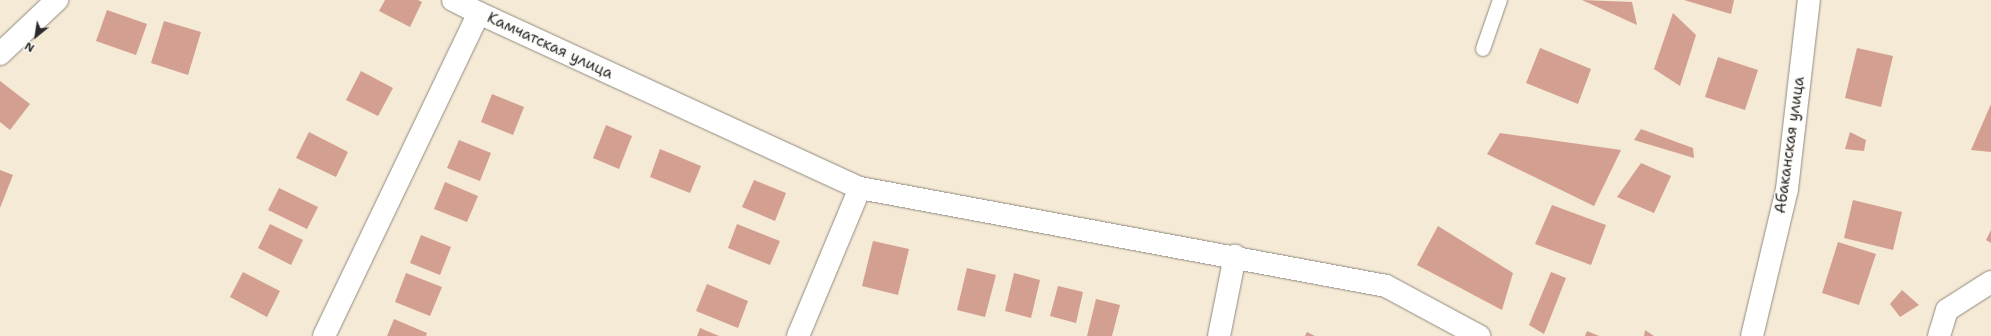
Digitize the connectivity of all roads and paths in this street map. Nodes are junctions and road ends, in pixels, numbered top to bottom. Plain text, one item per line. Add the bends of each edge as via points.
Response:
1 (57, 0) edge
2 (453, 0) edge
3 (1500, 0) edge
4 (1809, 0) edge
5 (479, 13) junction
6 (1483, 49) dead end
7 (0, 54) edge
8 (860, 188) junction
9 (1235, 256) junction
10 (1991, 282) edge
11 (324, 336) edge
12 (798, 336) edge
13 (1219, 336) edge
14 (1479, 336) edge
15 (1752, 336) edge
16 (1940, 336) edge

1 - 7 street
2 - 5 street
3 - 6 lane
4 - 15 street, Абаканская улица via 1787,189
5 - 8 street, Камчатская улица
5 - 11 street, Камчатская улица
8 - 9 street, Камчатская улица
8 - 12 street
9 - 13 street
9 - 14 street, Камчатская улица via 1386,286
10 - 16 street via 1947,310

